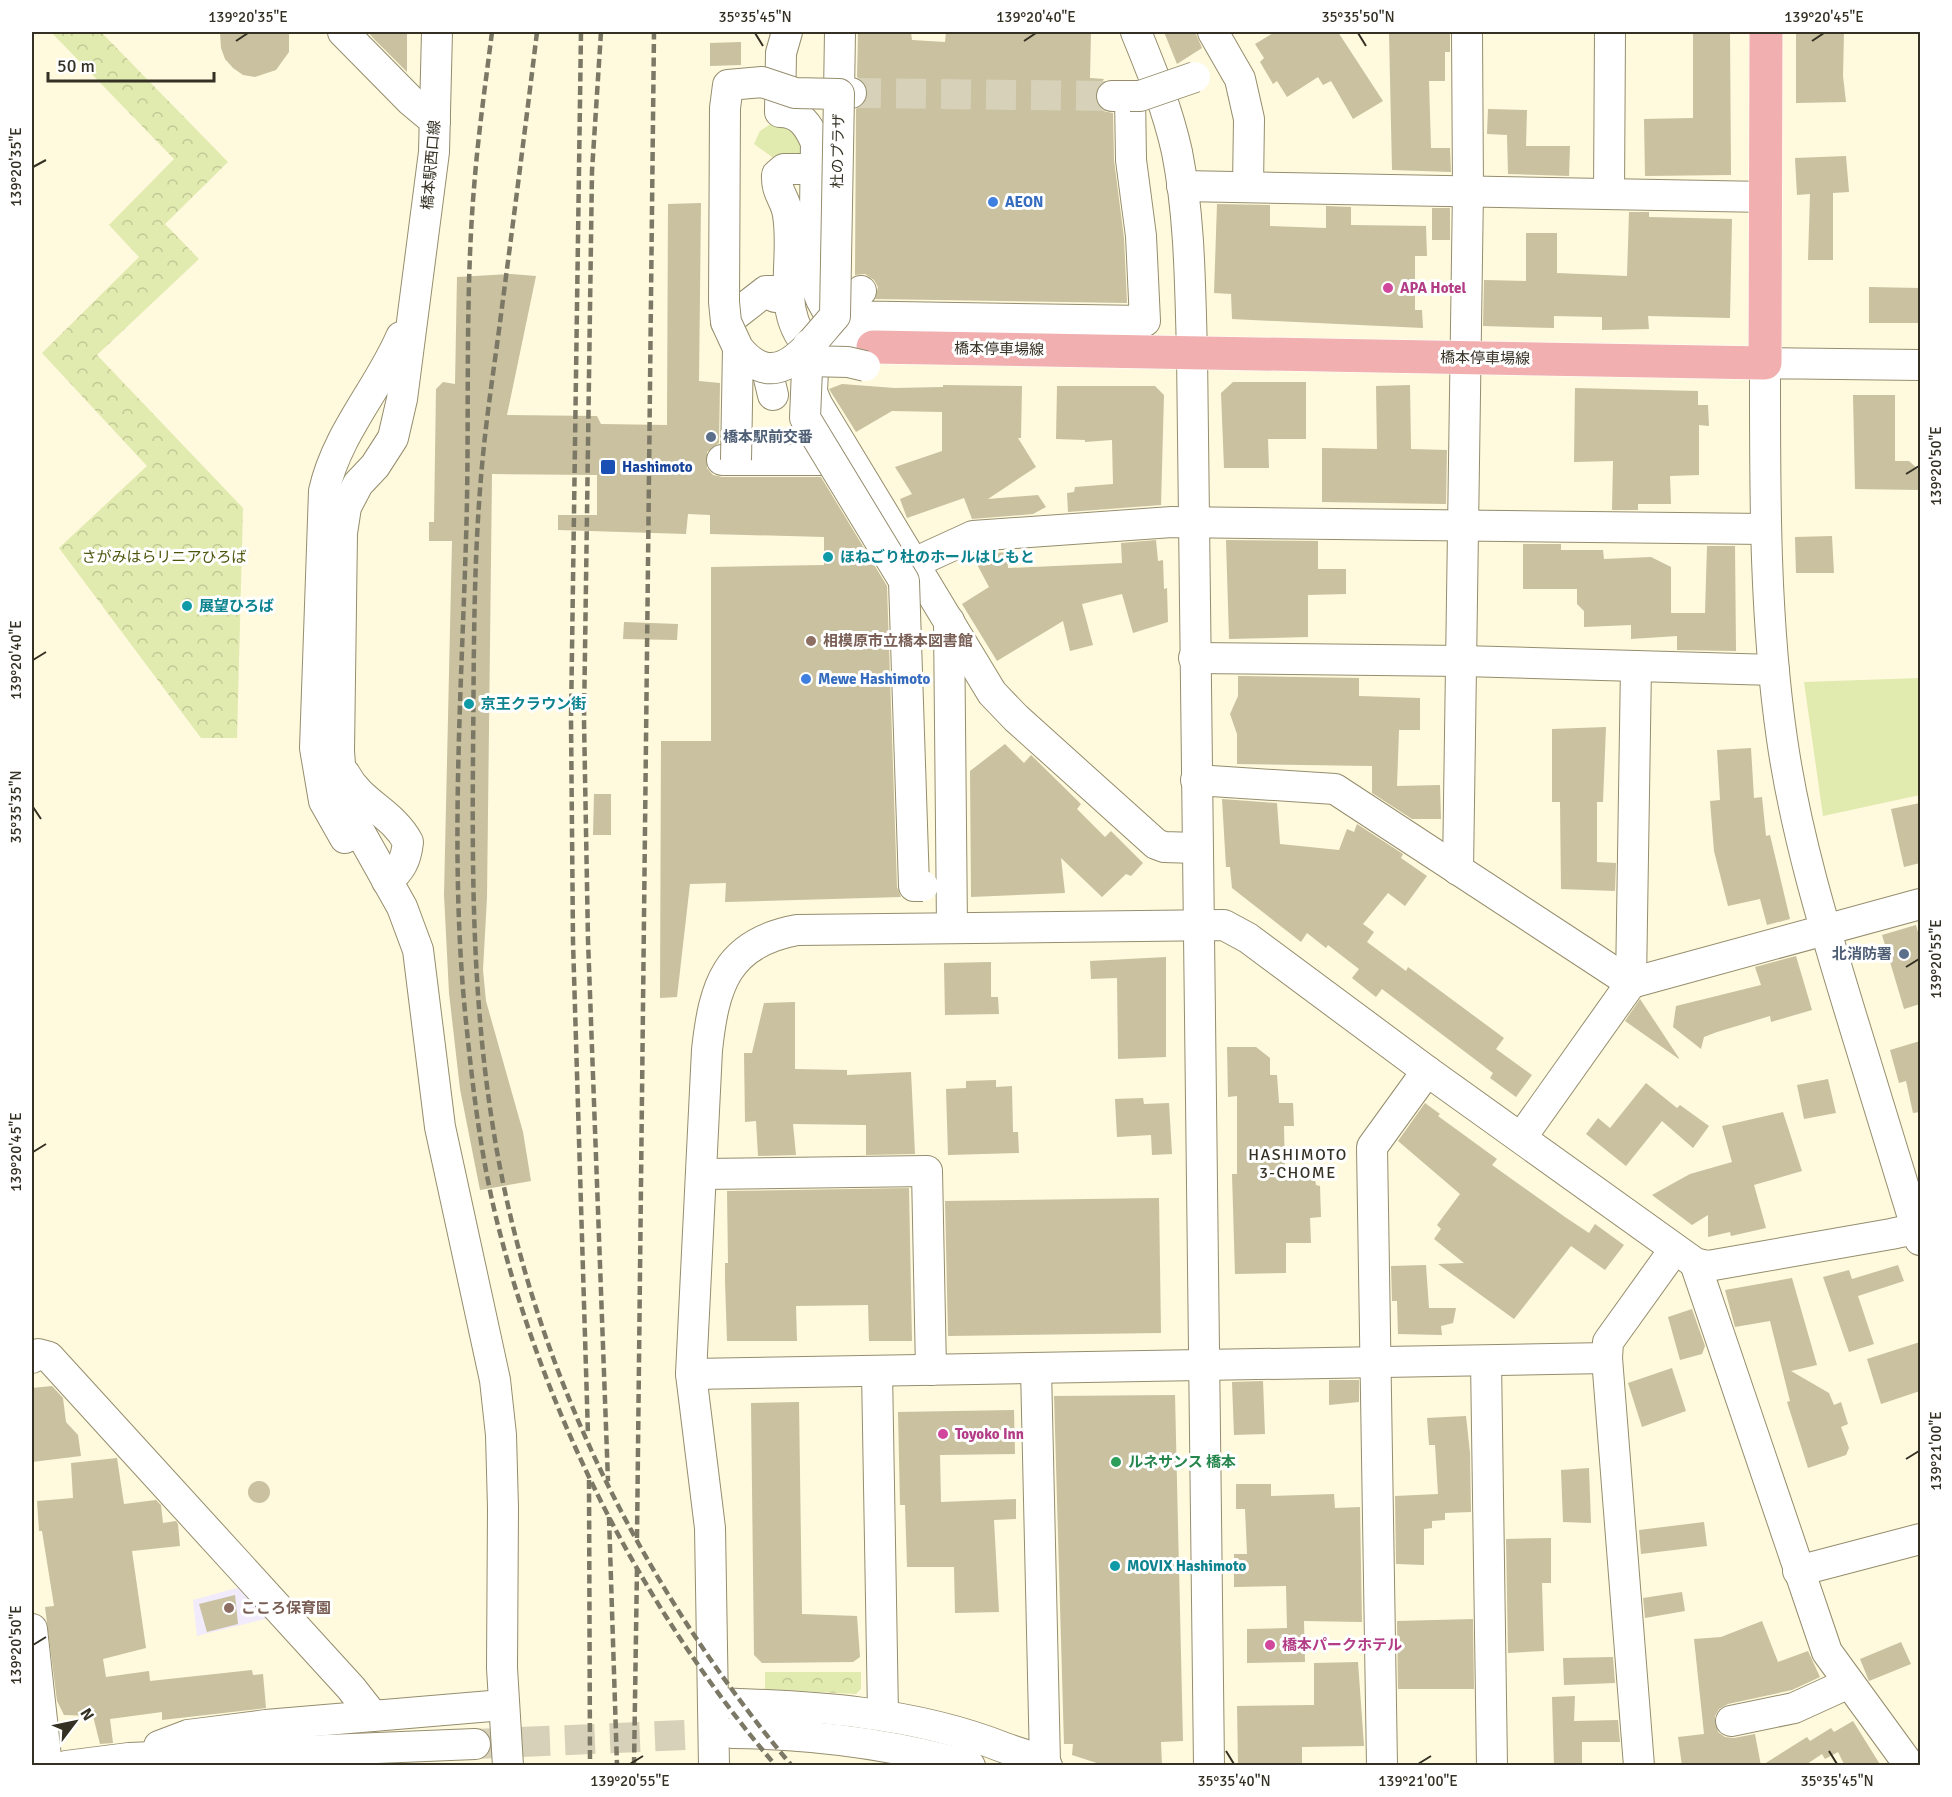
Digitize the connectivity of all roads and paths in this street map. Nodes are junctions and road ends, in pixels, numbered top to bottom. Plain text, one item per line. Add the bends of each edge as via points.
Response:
1 (343, 32) edge
2 (437, 32) edge
3 (787, 32) edge
4 (1136, 32) edge
5 (1212, 32) edge
6 (1467, 32) edge
7 (1610, 32) edge
8 (1766, 32) edge
9 (836, 46) edge
10 (1190, 72) dead end
11 (845, 94) junction
12 (435, 121) junction
13 (816, 169) junction
14 (1182, 186) junction
15 (1248, 186) junction
16 (1468, 190) junction
17 (1609, 193) junction
18 (1766, 197) junction
19 (775, 297) dead end
20 (415, 299) junction
21 (860, 327) junction
22 (732, 335) junction
23 (810, 353) junction
24 (1192, 353) junction
25 (1466, 358) junction
26 (1765, 363) junction
27 (1920, 365) edge
28 (805, 418) junction
29 (393, 438) junction
30 (339, 445) junction
31 (782, 455) junction
32 (830, 460) junction
33 (1194, 521) junction
34 (1464, 524) junction
35 (1766, 528) junction
36 (914, 563) junction
37 (949, 621) junction
38 (1194, 658) junction
39 (1462, 661) junction
40 (1636, 666) junction
41 (1774, 669) junction
42 (1196, 780) junction
43 (1196, 848) junction
44 (1458, 870) junction
45 (387, 881) junction
46 (923, 886) dead end
47 (1920, 904) edge
48 (1198, 924) junction
49 (952, 928) junction
50 (1824, 929) junction
51 (1631, 983) junction
52 (1426, 1071) junction
53 (1521, 1138) junction
54 (702, 1174) junction
55 (1919, 1229) edge
56 (1684, 1256) junction
57 (32, 1358) edge
58 (1607, 1358) junction
59 (1486, 1361) junction
60 (1375, 1363) junction
61 (1204, 1366) junction
62 (1036, 1369) junction
63 (931, 1370) junction
64 (877, 1371) junction
65 (691, 1374) junction
66 (1920, 1539) edge
67 (1798, 1571) junction
68 (32, 1629) edge
69 (1849, 1683) junction
70 (714, 1702) junction
71 (503, 1705) junction
72 (883, 1714) junction
73 (373, 1716) junction
74 (1731, 1721) dead end
75 (733, 1733) tunnel mouth
76 (476, 1744) tunnel mouth
77 (129, 1758) junction
78 (1046, 1764) edge
79 (47, 1766) edge
80 (66, 1766) edge
81 (159, 1766) edge
82 (508, 1766) edge
83 (714, 1766) edge
84 (970, 1766) edge
85 (1209, 1766) edge
86 (1382, 1766) edge
87 (1492, 1766) edge
88 (1639, 1766) edge
89 (1910, 1766) edge

1 - 12 street
2 - 12 street, 橋本駅西口線
3 - 13 street via 781,53 780,112 798,116 809,127 816,143
4 - 14 street via 1162,97
5 - 15 street via 1240,79 1249,119
6 - 16 street
7 - 17 street
8 - 18 main road
9 - 11 street
10 - 21 street, bridge via 1140,96 1121,96 1149,309 1145,321
11 - 21 street, 杜のプラザ, bridge via 844,260
11 - 22 street, 杜のプラザ, bridge via 762,82 728,84 718,146
12 - 20 street, 橋本駅西口線
13 - 21 street via 817,294 827,312 854,338
13 - 23 street via 784,169 777,175 776,189 788,214 790,318
14 - 15 street
14 - 24 street
15 - 16 street
16 - 17 street
16 - 25 street
17 - 18 street
18 - 26 main road
19 - 22 street via 775,291 766,291
20 - 29 street
20 - 30 street via 390,360
21 - 23 street, bridge
21 - 23 street, bridge via 848,362
21 - 24 main road, 橋本停車場線
22 - 23 street, bridge via 747,359 770,382 776,369
22 - 31 street, 杜のプラザ, bridge via 729,460
23 - 28 street, bridge
23 - 36 street via 814,398
24 - 25 main road, 橋本停車場線
24 - 33 street
25 - 26 main road, 橋本停車場線
25 - 34 street
26 - 27 street
26 - 35 street
28 - 31 street
28 - 32 street, bridge
29 - 30 street via 386,432 365,427
29 - 45 street via 358,484 346,507 342,533 340,762 352,818
30 - 45 street via 324,491 315,748 324,801 338,830
31 - 32 street, 杜のプラザ
32 - 46 street, bridge via 904,581 914,886
33 - 34 street
33 - 36 street via 973,536
33 - 38 street
34 - 35 street
34 - 39 street
35 - 41 street
36 - 37 street
37 - 43 street via 992,693 1016,718 1156,844
37 - 49 street
38 - 39 street
38 - 42 street
39 - 40 street
39 - 44 street
40 - 41 street
40 - 51 street
41 - 50 street via 1793,799
42 - 43 street
42 - 44 street via 1335,789
43 - 48 street
44 - 51 street
45 - 71 street via 411,926 418,950 440,1127 495,1380 503,1508
47 - 50 street
48 - 49 street
48 - 52 street via 1224,925 1248,938
48 - 61 street
49 - 54 street via 797,930 765,940 736,960 723,979 712,1009
50 - 51 street
50 - 55 street
51 - 53 street
52 - 53 street
52 - 60 street via 1372,1148
53 - 56 street
54 - 63 street via 927,1172
54 - 65 street
55 - 56 street via 1708,1266
56 - 58 street via 1608,1342
56 - 67 street
57 - 73 street via 38,1354 50,1357
58 - 59 street
58 - 88 street
59 - 60 street
59 - 87 street
60 - 61 street
60 - 86 street
61 - 62 street
61 - 85 street
62 - 63 street
62 - 78 street
63 - 64 street
64 - 65 street
64 - 72 street
65 - 70 street via 710,1528
66 - 67 street
67 - 69 street via 1827,1652
68 - 79 street
69 - 74 street via 1794,1708
69 - 89 street
70 - 72 street
70 - 83 street
71 - 73 street
71 - 82 street
72 - 78 street via 961,1730
73 - 77 street via 188,1735
75 - 84 street via 827,1737
76 - 77 street
77 - 80 street
77 - 81 street

